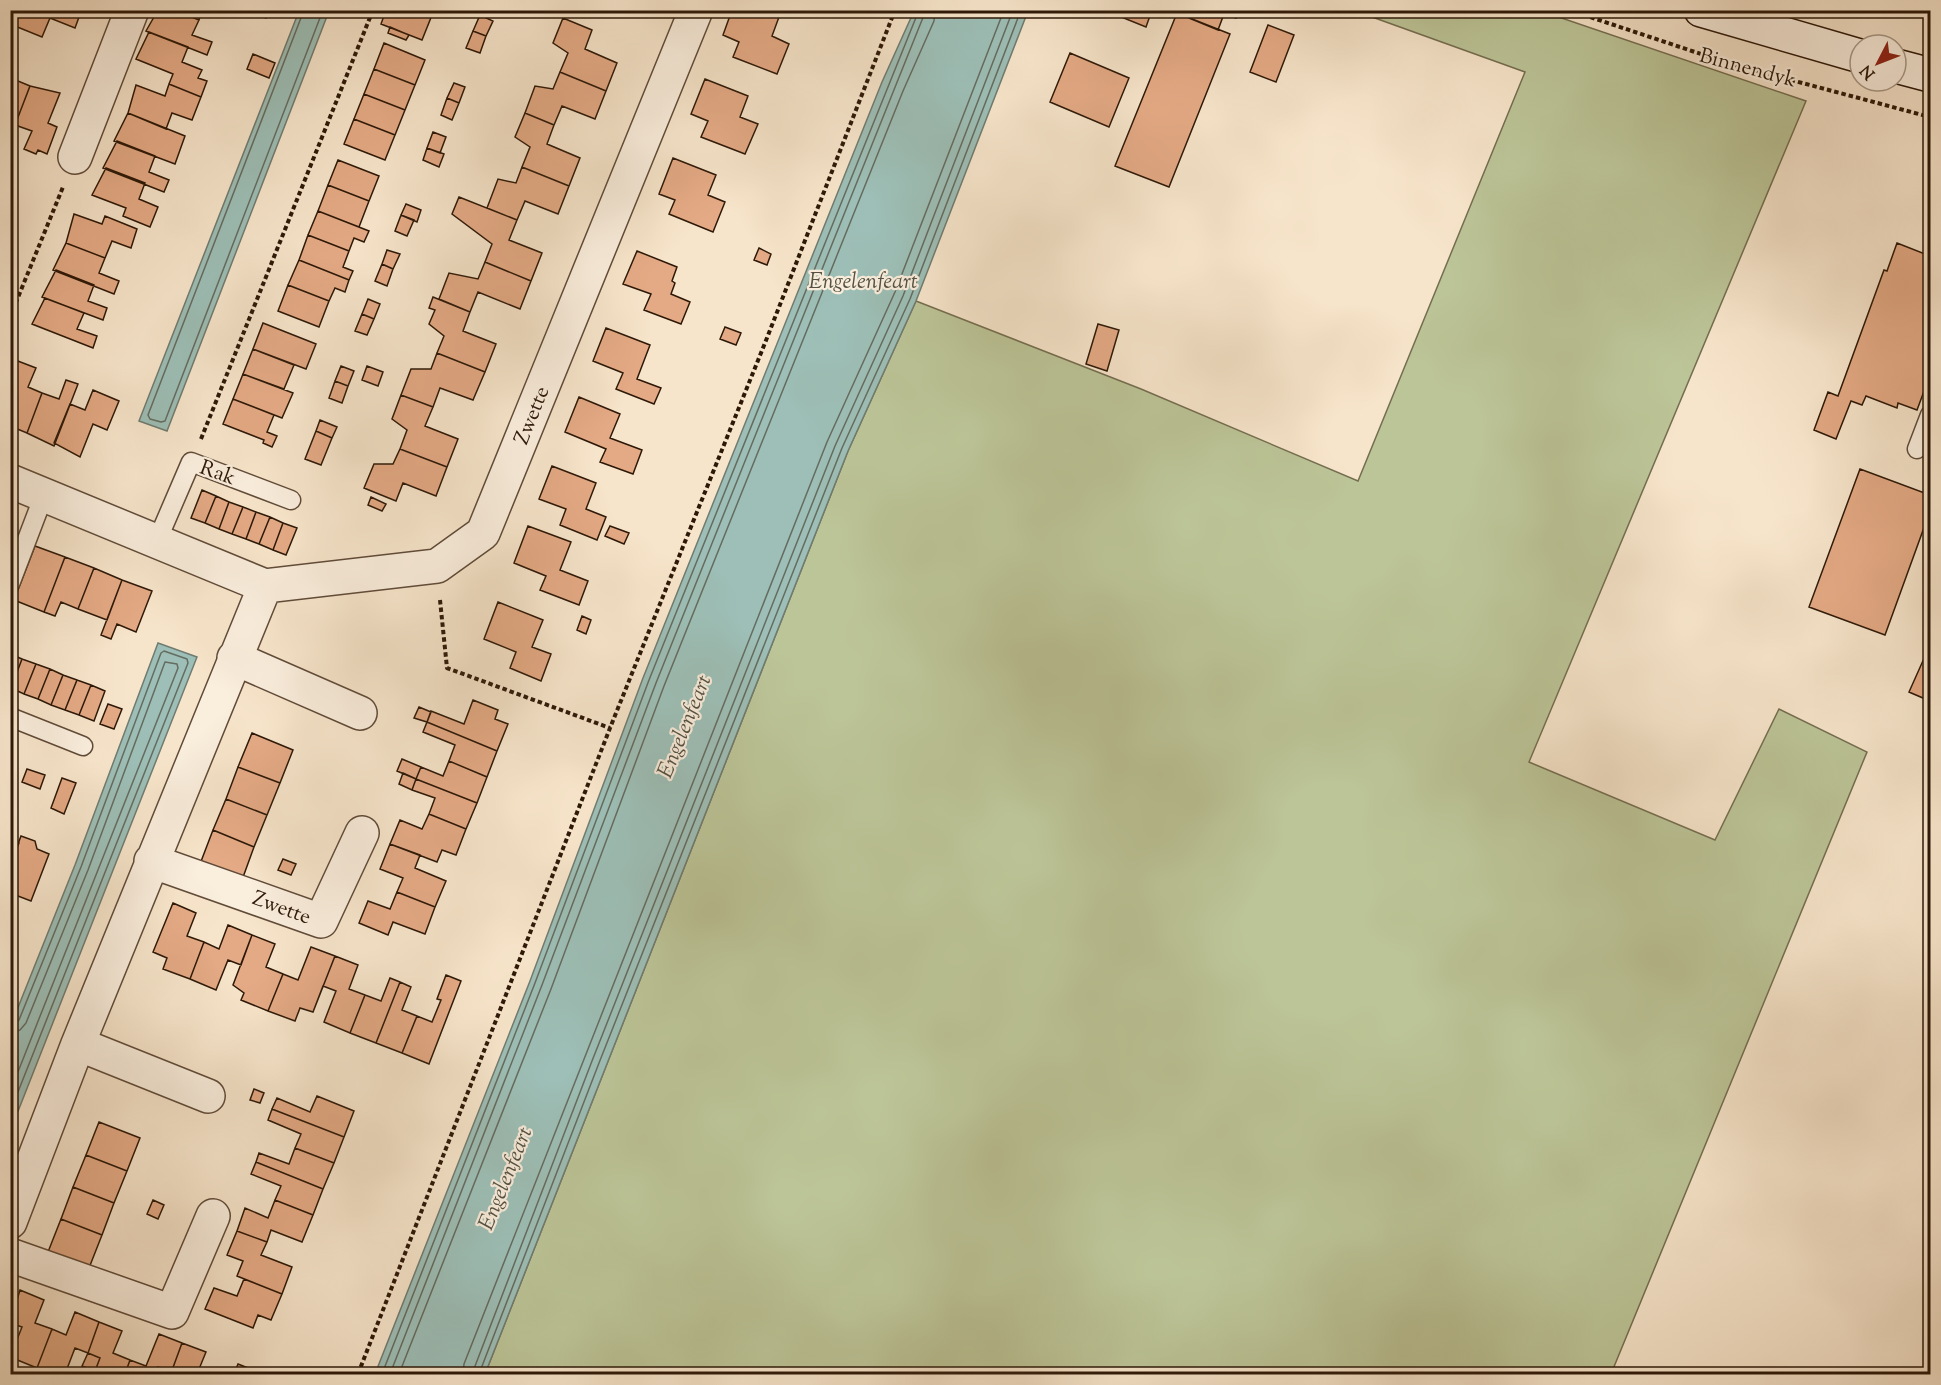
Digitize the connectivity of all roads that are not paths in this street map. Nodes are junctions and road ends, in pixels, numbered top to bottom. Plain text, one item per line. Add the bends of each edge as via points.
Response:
1 (132, 10) edge
2 (696, 10) edge
3 (1701, 10) edge
4 (1848, 53) edge
5 (1908, 69) edge
6 (1930, 75) edge
7 (75, 157) road end
8 (1930, 416) edge
9 (1917, 449) dead end
10 (10, 481) edge
11 (44, 495) junction
12 (291, 500) dead end
13 (157, 541) junction
14 (10, 584) edge
15 (265, 585) junction
16 (234, 658) junction
17 (360, 713) dead end
18 (10, 717) edge
19 (83, 746) dead end
20 (362, 833) dead end
21 (152, 861) junction
22 (78, 1044) junction
23 (208, 1096) dead end
24 (213, 1216) dead end
25 (10, 1222) edge
26 (10, 1255) edge

1 - 7 street
2 - 15 street, Zwette via 483,533 437,566
3 - 4 street, Binnendyk
5 - 6 street
8 - 9 lane
10 - 11 street
11 - 13 street
11 - 14 lane
12 - 13 lane, Rak via 191,462
13 - 15 street
15 - 16 street
16 - 17 street
16 - 21 street
18 - 19 lane
20 - 21 street, Zwette via 321,921
21 - 22 street
22 - 23 street
22 - 25 street
24 - 26 street via 172,1312

